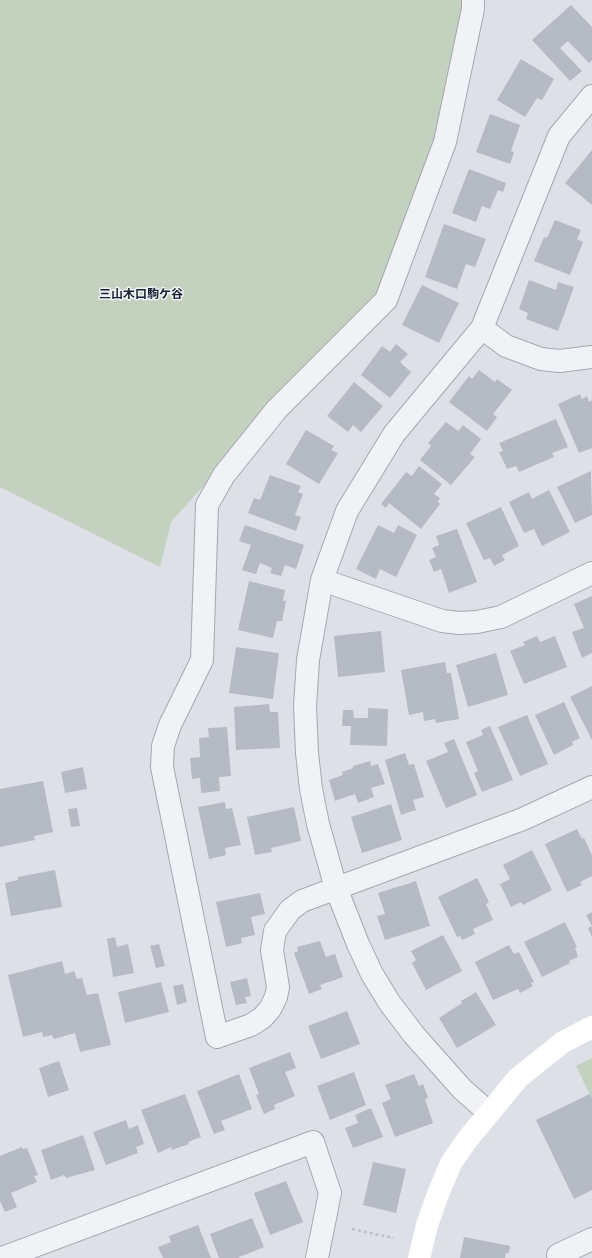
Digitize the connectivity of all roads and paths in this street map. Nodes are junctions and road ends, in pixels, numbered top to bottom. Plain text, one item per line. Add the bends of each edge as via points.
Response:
1 (473, 0) edge
2 (592, 96) edge
3 (482, 328) junction
4 (592, 357) edge
5 (592, 573) edge
6 (322, 580) junction
7 (592, 787) edge
8 (336, 888) junction
9 (592, 1027) edge
10 (488, 1112) junction
11 (324, 1223) junction
12 (396, 1238) dead end
13 (592, 1239) edge
14 (2, 1258) edge
15 (317, 1258) edge
16 (419, 1258) edge
17 (559, 1258) edge

1 - 8 street via 446,142 386,300 277,409 224,475 207,505 202,660 170,725 163,746 162,767 217,1037 251,1025 270,1009 278,987 272,950 275,931 281,920 302,901
2 - 3 street via 560,136
3 - 4 street via 506,346 541,359 560,361
3 - 6 street via 394,434 347,511
5 - 6 street via 501,617 459,623 442,622
6 - 8 street via 308,660 305,706 307,753 318,824
7 - 8 street via 523,820
8 - 10 street via 358,944 389,1002 462,1090
9 - 10 street via 563,1042 518,1078
10 - 16 street via 452,1163 427,1225
11 - 12 path
11 - 14 street via 330,1193 313,1142
11 - 15 street
13 - 17 street via 558,1255

